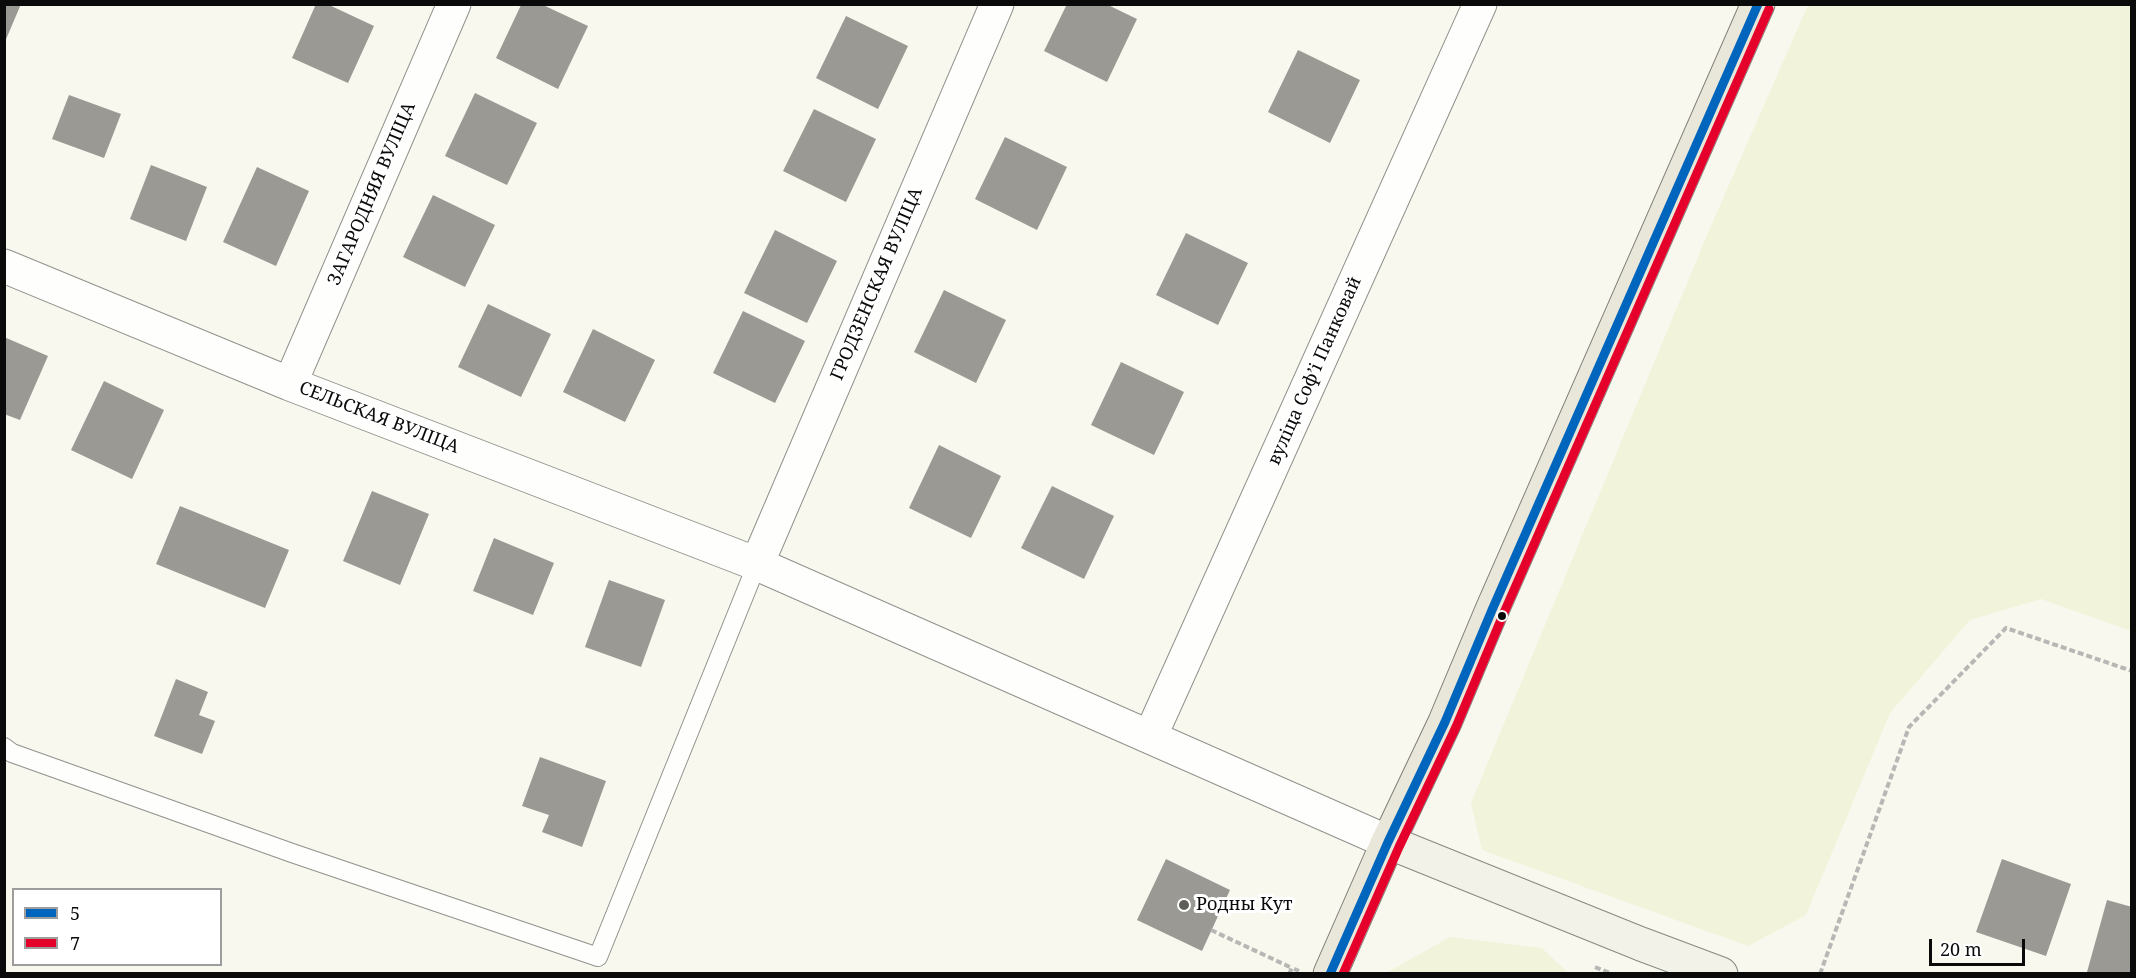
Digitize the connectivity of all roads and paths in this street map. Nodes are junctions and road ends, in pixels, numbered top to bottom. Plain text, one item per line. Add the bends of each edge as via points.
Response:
1 (454, 4) edge
2 (997, 4) edge
3 (1480, 4) edge
4 (1758, 4) edge
5 (4, 266) edge
6 (290, 384) junction
7 (757, 564) junction
8 (2132, 671) edge
9 (1150, 737) junction
10 (4, 747) edge
11 (1388, 842) junction
12 (1211, 930) dead end
13 (1595, 967) dead end
14 (1292, 968) dead end
15 (1330, 974) edge
16 (1612, 974) edge
17 (1721, 974) edge
18 (1820, 974) edge

1 - 6 street, ЗАГАРОДНЯЯ ВУЛІЦА
2 - 7 street, ГРОДЗЕНСКАЯ ВУЛІЦА
3 - 9 street, вуліца Софʼі Панковай
4 - 11 main road via 1445,722
5 - 6 street, СЕЛЬСКАЯ ВУЛІЦА
6 - 7 street, СЕЛЬСКАЯ ВУЛІЦА
7 - 9 street, СЕЛЬСКАЯ ВУЛІЦА
7 - 10 lane via 598,957 292,854
8 - 18 path via 2006,628 1909,727
9 - 11 street, СЕЛЬСКАЯ ВУЛІЦА
11 - 15 main road
11 - 17 street
12 - 14 path
13 - 16 path

